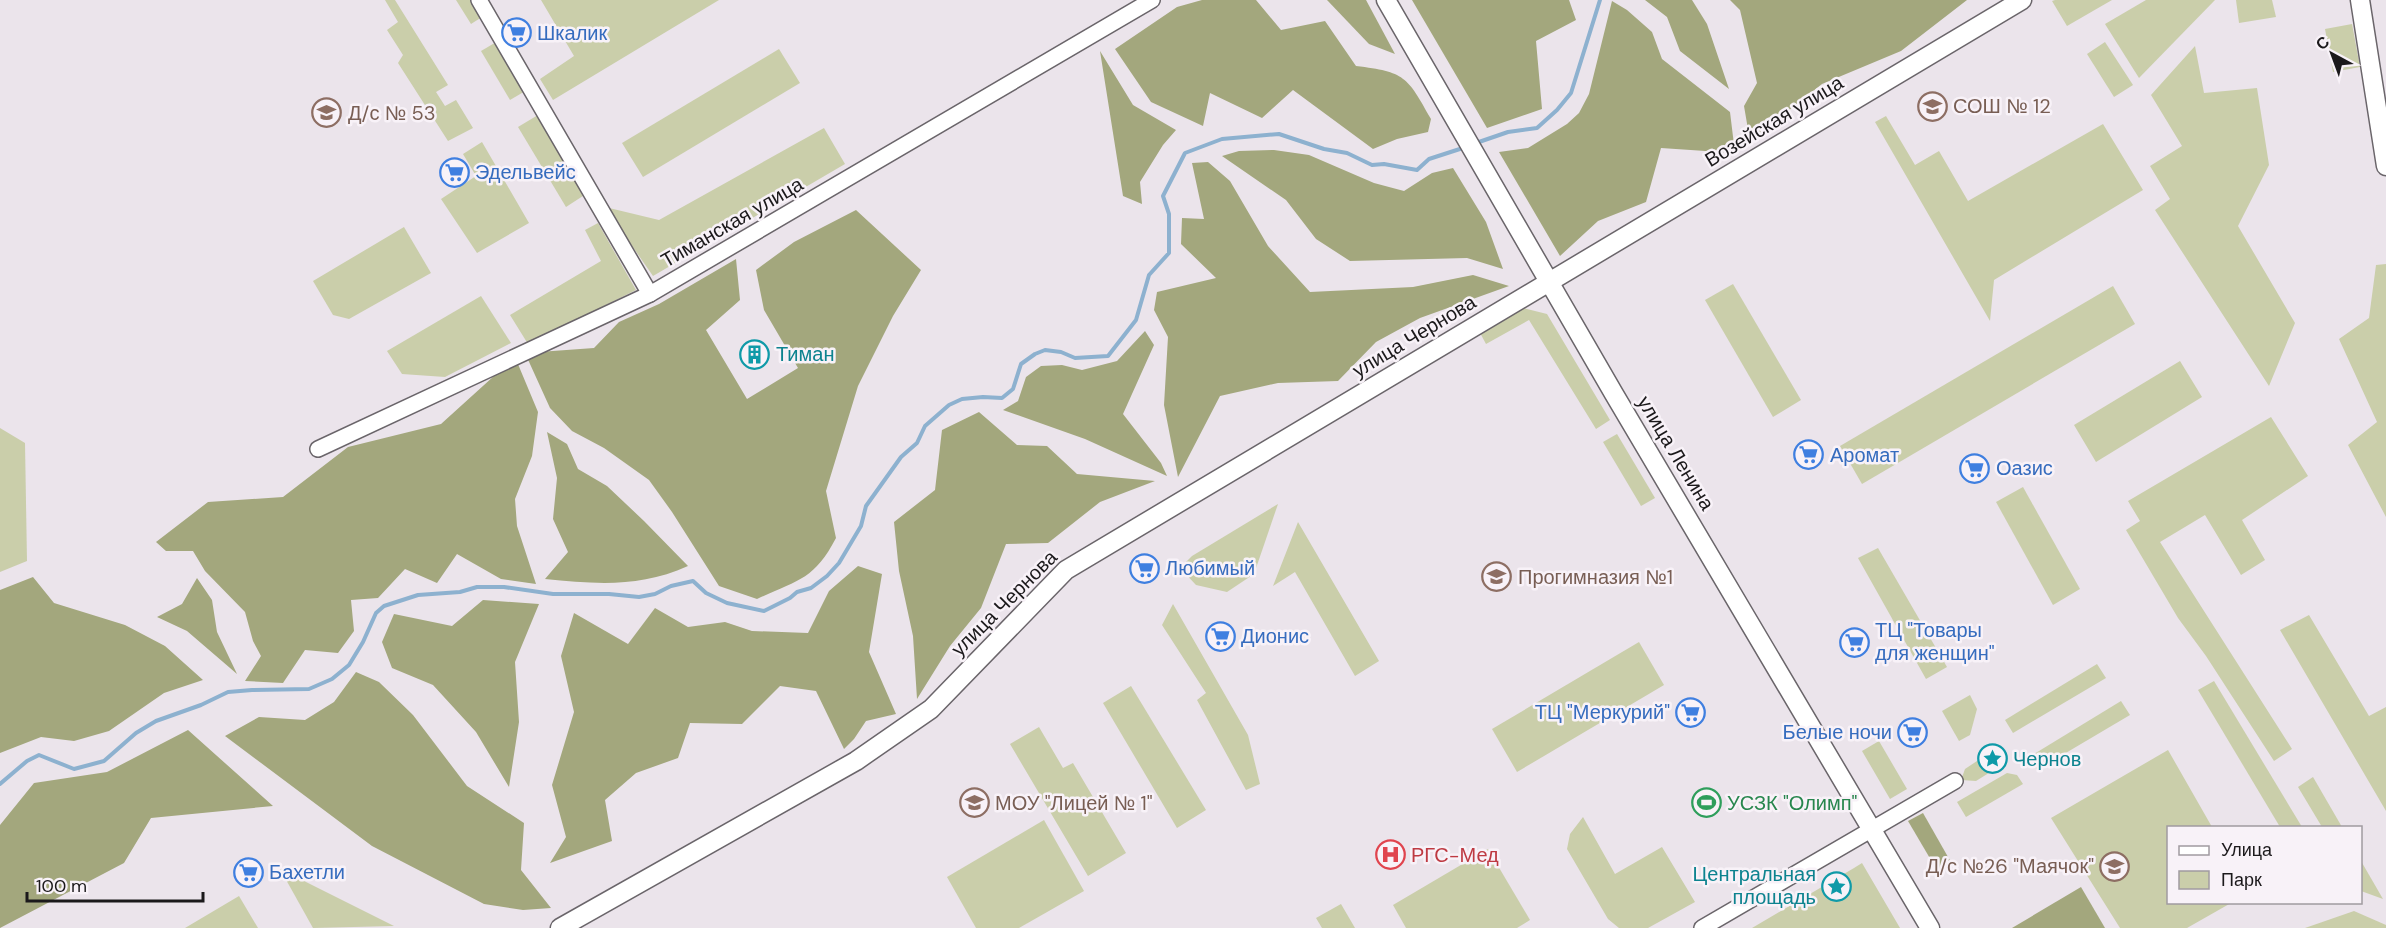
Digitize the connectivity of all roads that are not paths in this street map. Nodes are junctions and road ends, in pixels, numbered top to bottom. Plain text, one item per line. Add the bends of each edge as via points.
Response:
1 (478, 0) edge
2 (1152, 0) edge
3 (1386, 0) edge
4 (2022, 0) edge
5 (2360, 0) edge
6 (2386, 166) edge
7 (1549, 281) junction
8 (650, 294) junction
9 (318, 449) dead end
10 (1955, 781) dead end
11 (1872, 829) junction
12 (560, 928) edge
13 (1702, 928) edge
14 (1930, 928) edge

1 - 8 street
2 - 8 street, Тиманская улица
3 - 7 main road, улица Ленина
4 - 7 main road, Возейская улица
5 - 6 main road
7 - 11 main road, улица Ленина
7 - 12 main road, улица Чернова via 1066,570 931,709 856,762
8 - 9 street, Тиманская улица
10 - 11 street
11 - 13 street
11 - 14 main road, улица Ленина

